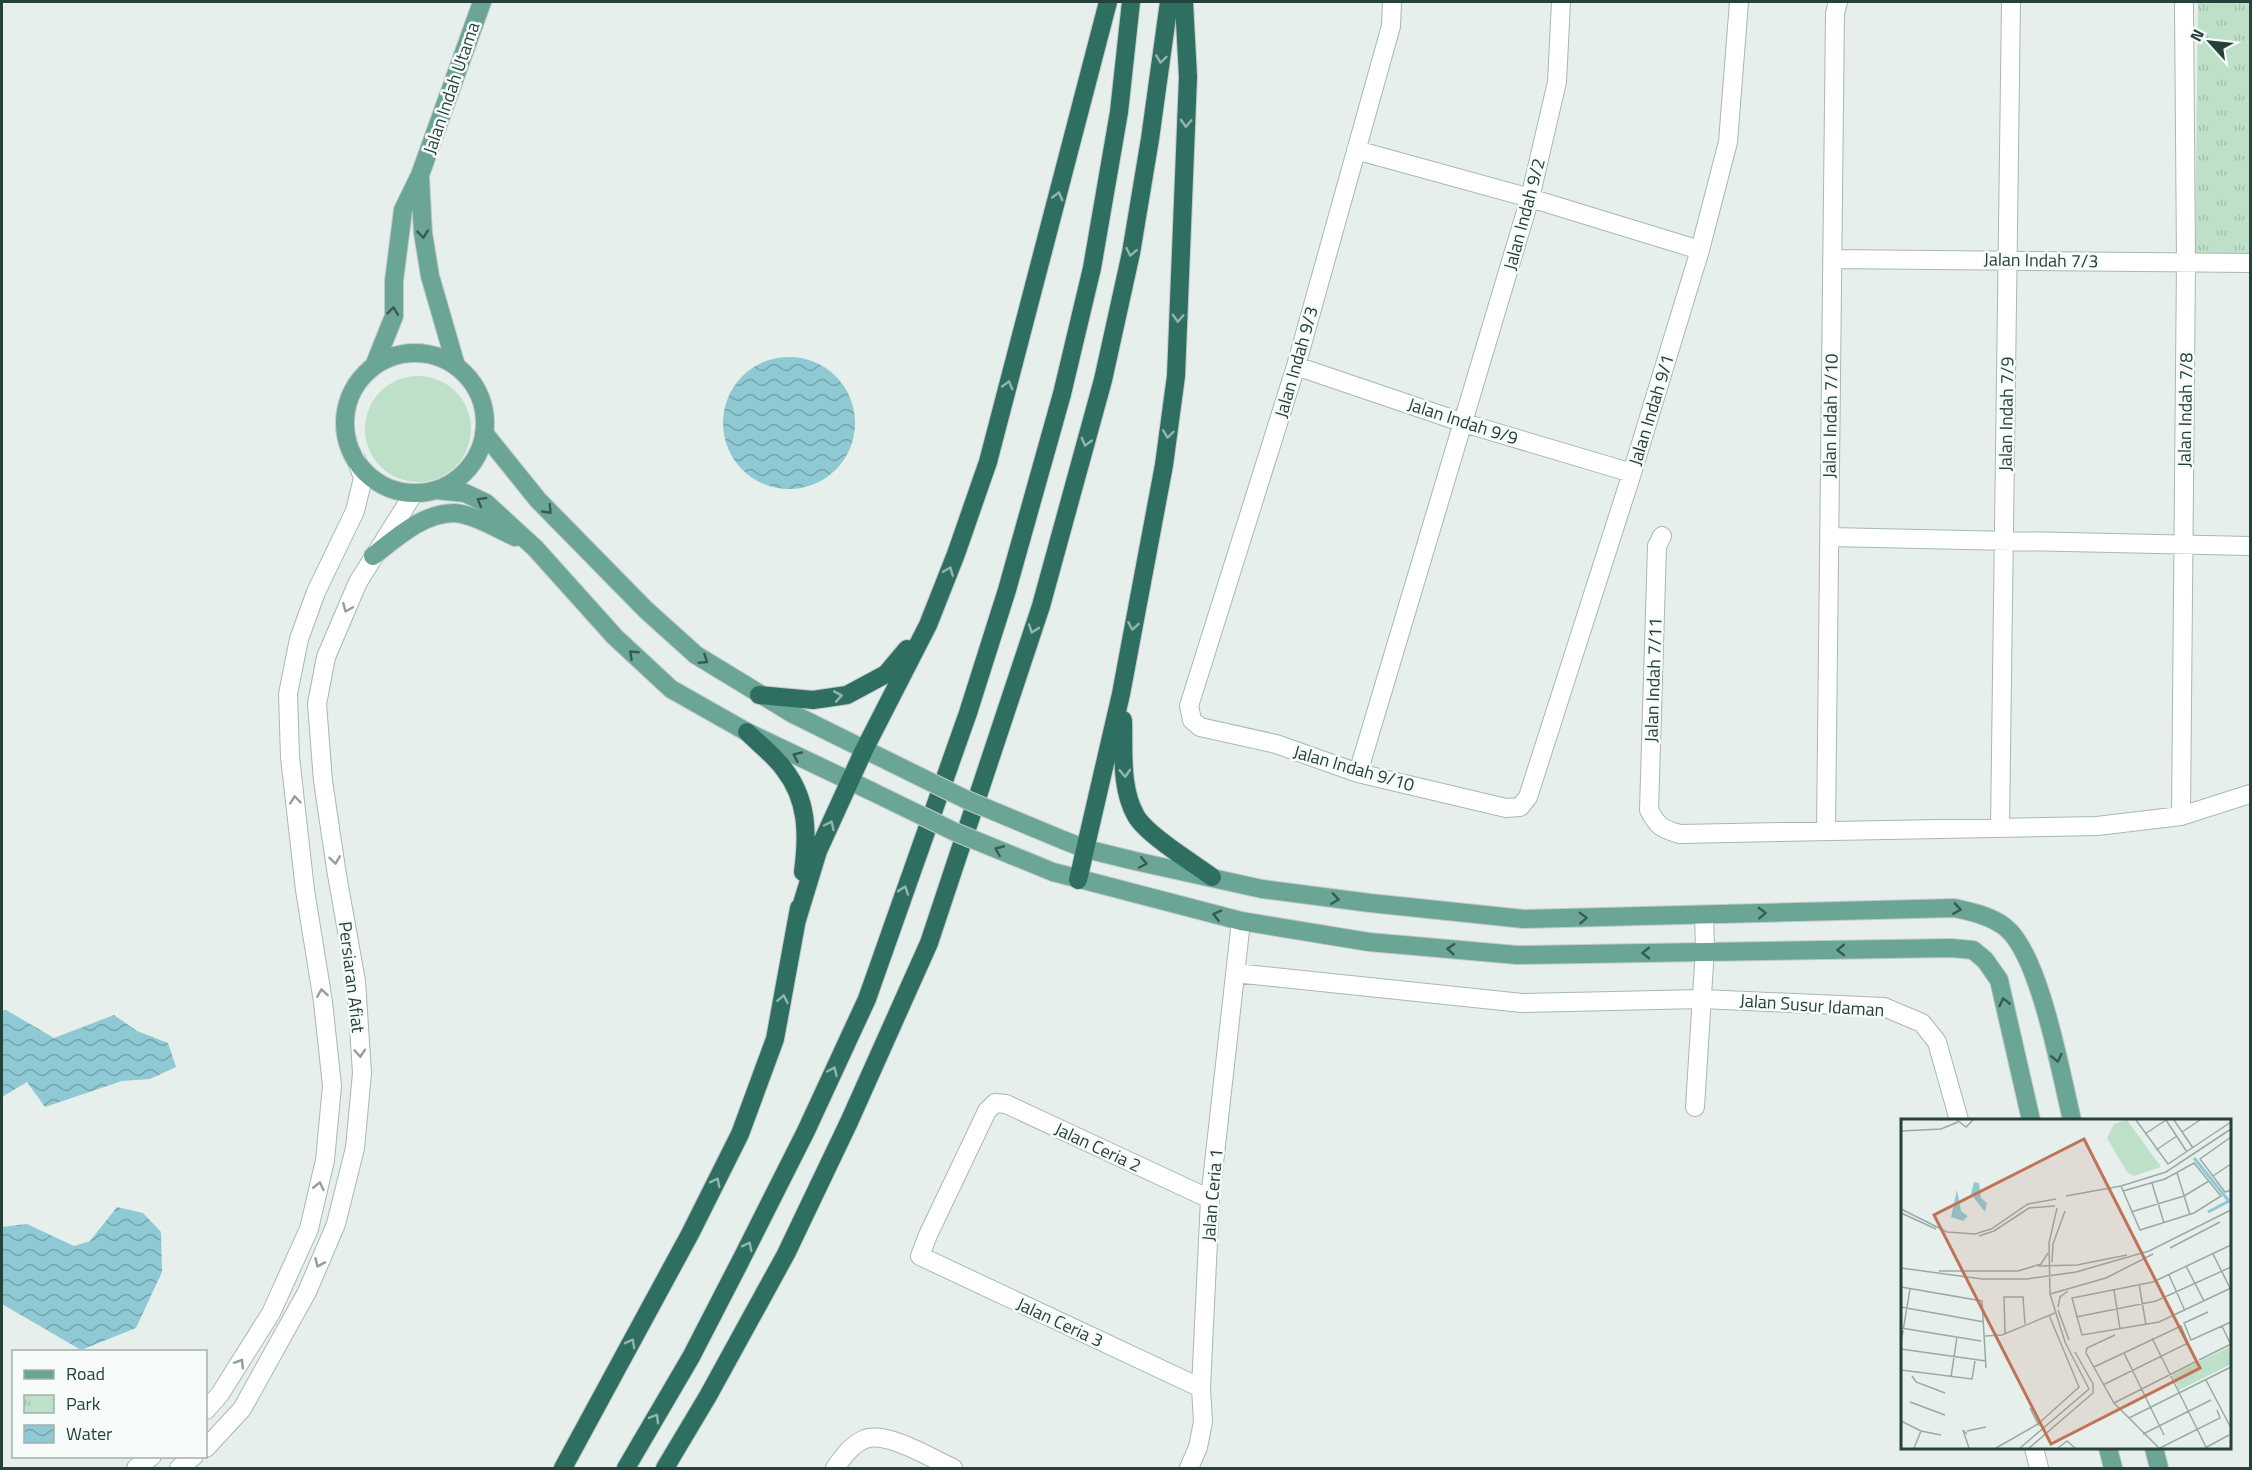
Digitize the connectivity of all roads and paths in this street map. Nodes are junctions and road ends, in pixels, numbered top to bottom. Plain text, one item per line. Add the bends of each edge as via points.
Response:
1 (482, 2) edge
2 (1108, 2) edge
3 (1131, 2) edge
4 (1169, 2) edge
5 (1184, 2) edge
6 (1392, 2) edge
7 (1561, 2) edge
8 (1739, 2) edge
9 (1838, 2) edge
10 (2011, 2) edge
11 (2184, 5) dead end
12 (1356, 150) junction
13 (420, 175) junction
14 (1530, 198) junction
15 (1700, 250) junction
16 (1832, 259) junction
17 (2008, 260) junction
18 (2186, 262) junction
19 (2250, 262) edge
20 (374, 366) junction
21 (456, 366) junction
22 (1296, 366) junction
23 (1464, 423) junction
24 (484, 433) junction
25 (356, 459) junction
26 (1632, 473) junction
27 (436, 489) junction
28 (414, 493) junction
29 (1662, 536) dead end
30 (1829, 537) junction
31 (2004, 541) junction
32 (2183, 544) junction
33 (2250, 546) edge
34 (535, 548) junction
35 (373, 556) junction
36 (928, 625) junction
37 (293, 673) junction
38 (321, 681) junction
39 (1122, 694) junction
40 (759, 695) junction
41 (1192, 720) joint
42 (747, 732) junction
43 (864, 750) junction
44 (1358, 772) junction
45 (850, 781) junction
46 (2250, 794) edge
47 (1520, 807) joint
48 (2181, 816) junction
49 (2000, 828) junction
50 (1826, 831) junction
51 (1086, 849) junction
52 (1212, 877) junction
53 (1078, 880) junction
54 (1704, 915) junction
55 (797, 920) junction
56 (1241, 921) junction
57 (1704, 952) junction
58 (1235, 973) junction
59 (1701, 999) junction
60 (1695, 1107) dead end
61 (1959, 1119) edge
62 (2031, 1119) edge
63 (2072, 1119) edge
64 (1210, 1199) junction
65 (920, 1256) joint
66 (1201, 1388) junction
67 (220, 1394) junction
68 (207, 1409) edge
69 (242, 1409) junction
70 (207, 1447) edge
71 (2034, 1449) edge
72 (2108, 1449) edge
73 (2154, 1449) edge
74 (149, 1458) edge
75 (192, 1458) edge
76 (136, 1468) edge
77 (179, 1468) edge
78 (563, 1468) edge
79 (626, 1468) edge
80 (665, 1468) edge
81 (835, 1468) edge
82 (953, 1468) edge
83 (1189, 1468) edge
84 (2038, 1468) edge
85 (2113, 1468) edge
86 (2159, 1468) edge

1 - 13 main road, Jalan Indah Utama
36 -> 2 highway via 988,462
79 -> 3 highway via 691,1357 741,1260 867,999 968,713 1059,405 1086,291 1119,112
4 -> 80 highway via 1131,254 1103,380 1041,606 929,943 786,1254
5 -> 39 highway via 1188,88 1176,376 1164,465
6 - 12 street, Jalan Indah 9/3 via 1390,26
7 - 14 street, Jalan Indah 9/2 via 1557,82
8 - 15 street, Jalan Indah 9/1 via 1728,142
9 - 16 street, Jalan Indah 7/10
10 - 17 street, Jalan Indah 7/9
11 - 18 street, Jalan Indah 7/8
12 - 14 street
12 - 22 street, Jalan Indah 9/3
20 -> 13 main road, Jalan Indah Utama via 394,316 403,210
13 -> 21 main road via 430,276
14 - 15 street
14 - 23 street, Jalan Indah 9/2
15 - 26 street, Jalan Indah 9/1
16 - 17 street, Jalan Indah 7/3
16 - 30 street, Jalan Indah 7/10
17 - 18 street, Jalan Indah 7/3
17 - 31 street, Jalan Indah 7/9
18 - 19 street, Jalan Indah 7/3
18 - 32 street, Jalan Indah 7/8
20 - 21 main road via 393,356 415,352 436,356
20 - 25 main road via 349,399 346,430
21 - 24 main road via 480,395
22 - 23 street, Jalan Indah 9/9
22 - 41 street, Jalan Indah 9/3 via 1189,706
23 - 26 street, Jalan Indah 9/9
23 - 44 street, Jalan Indah 9/2
24 - 27 main road via 479,452 468,468 454,481
24 -> 40 main road via 538,500 646,610 696,655
25 - 28 main road via 371,477 391,489
25 - 37 street, Persiaran Afiat via 363,477 355,511 316,592 299,639
26 - 47 street, Jalan Indah 9/1 via 1528,796
27 - 28 main road
34 -> 27 main road via 486,502 465,493
28 - 35 street, Persiaran Afiat
29 - 50 street, Jalan Indah 7/11 via 1657,546 1649,795 1649,810 1656,824 1680,834
30 - 31 street
30 - 50 street, Jalan Indah 7/10
31 - 32 street
31 - 49 street, Jalan Indah 7/9
32 - 33 street
32 - 48 street, Jalan Indah 7/8
34 - 35 main road via 481,521 455,513 411,526
42 -> 34 main road via 671,689 615,637
35 -> 38 street, Persiaran Afiat via 326,657
40 -> 36 highway via 813,700 847,695 886,674
36 - 43 highway
37 - 38 street
67 -> 37 street, Persiaran Afiat via 276,1303 309,1229 325,1160 332,1086 290,757 288,694
38 -> 69 street, Persiaran Afiat via 317,704 323,781 356,981 362,1072 355,1148 336,1224 307,1292
39 - 51 highway
39 -> 52 highway via 1125,786 1137,817
40 - 43 main road
41 - 44 street, Jalan Indah 9/10 via 1200,727 1276,744
45 -> 42 main road
42 - 55 highway via 783,767 799,791 807,838
43 - 45 highway
43 - 51 main road, bridge via 967,800
44 - 47 street, Jalan Indah 9/10 via 1506,808
53 -> 45 main road, bridge via 956,832
55 -> 45 highway via 818,851
46 - 48 street
48 - 49 street via 2097,826
49 - 50 street
51 -> 52 main road
51 - 53 highway
52 -> 54 main road via 1263,889 1524,920
56 -> 53 main road
54 - 57 street
54 -> 63 main road via 1954,908 1987,916 2006,927 2021,944 2047,1013
78 -> 55 highway via 740,1134 775,1039
57 -> 56 main road via 1517,955 1369,942
56 - 58 street, Jalan Ceria 1
57 - 59 street
62 -> 57 main road via 1999,980 1973,950
58 - 59 street, Jalan Susur Idaman via 1522,1003
58 - 64 street, Jalan Ceria 1
59 - 60 street
59 - 61 street, Jalan Susur Idaman via 1884,1007 1904,1014 1922,1023 1937,1042
64 - 65 street, Jalan Ceria 2 via 1006,1104 995,1104 987,1111
64 - 66 street, Jalan Ceria 1
65 - 66 street, Jalan Ceria 3
66 - 83 street, Jalan Ceria 1 via 1203,1422
67 - 68 street, Persiaran Afiat
67 - 69 street
69 - 70 street, Persiaran Afiat
71 - 84 street
72 - 85 main road
73 - 86 main road
74 - 76 street
75 - 77 street
81 - 82 street via 853,1447 865,1439 879,1437

